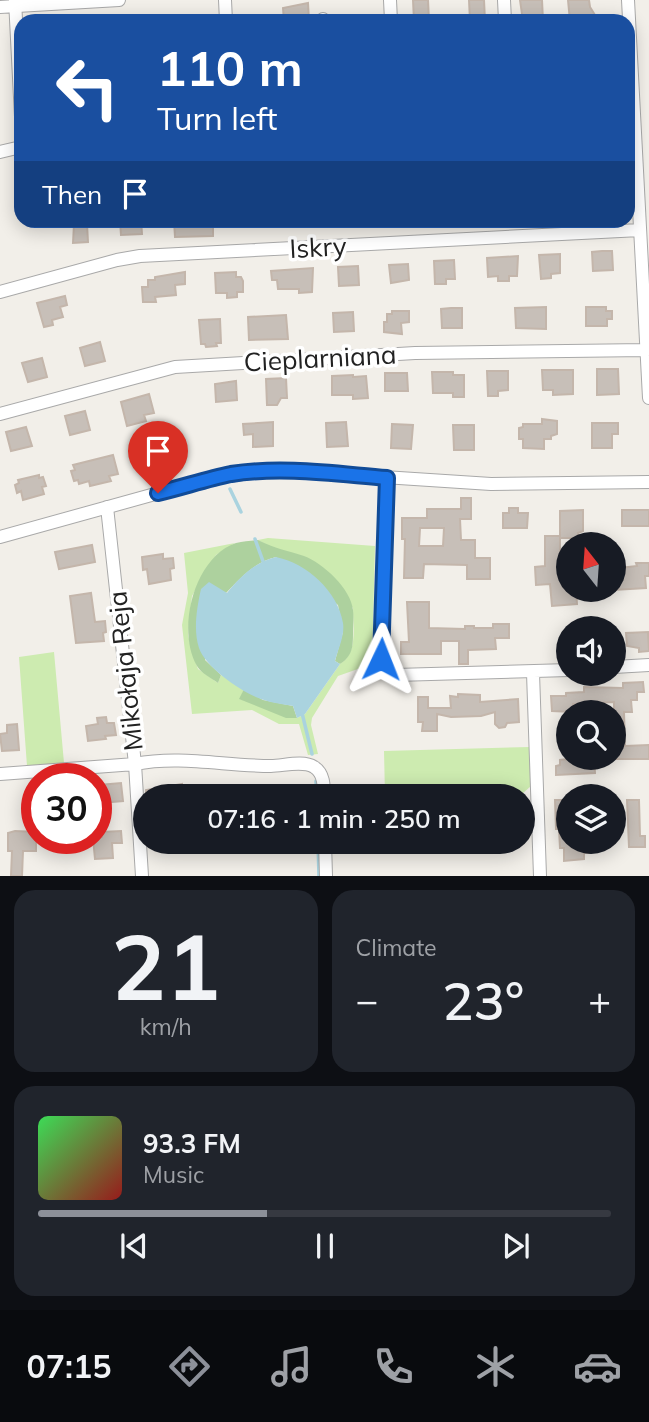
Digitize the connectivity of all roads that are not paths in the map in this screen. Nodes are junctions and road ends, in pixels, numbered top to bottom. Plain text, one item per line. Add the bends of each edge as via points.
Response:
1 (119, 0) edge
2 (15, 3) edge
3 (0, 7) edge
4 (635, 165) edge
5 (640, 230) junction
6 (646, 274) edge
7 (0, 292) edge
8 (647, 334) edge
9 (646, 350) junction
10 (649, 398) edge
11 (0, 414) edge
12 (387, 478) junction
13 (649, 482) edge
14 (107, 507) junction
15 (0, 537) edge
16 (649, 665) edge
17 (626, 666) edge
18 (556, 671) edge
19 (533, 673) junction
20 (135, 764) junction
21 (0, 774) edge
22 (324, 784) edge
23 (325, 854) edge
24 (142, 876) edge
25 (326, 876) edge
26 (540, 876) edge

1 - 2 street
2 - 3 street
4 - 5 street
5 - 6 street
5 - 7 street, Iskry via 140,256
6 - 8 street
8 - 9 street
9 - 10 street
9 - 11 street, Cieplarniana via 415,353 175,367
12 - 13 street via 491,484
12 - 14 street via 256,472 209,479
12 - 19 street via 384,667 396,675
14 - 15 street
14 - 20 street, Mikołaja Reja
16 - 17 street
18 - 19 street
19 - 26 street
20 - 21 street
20 - 22 street via 173,760 247,766 307,764 318,770
20 - 24 street, Mikołaja Reja
23 - 25 street

